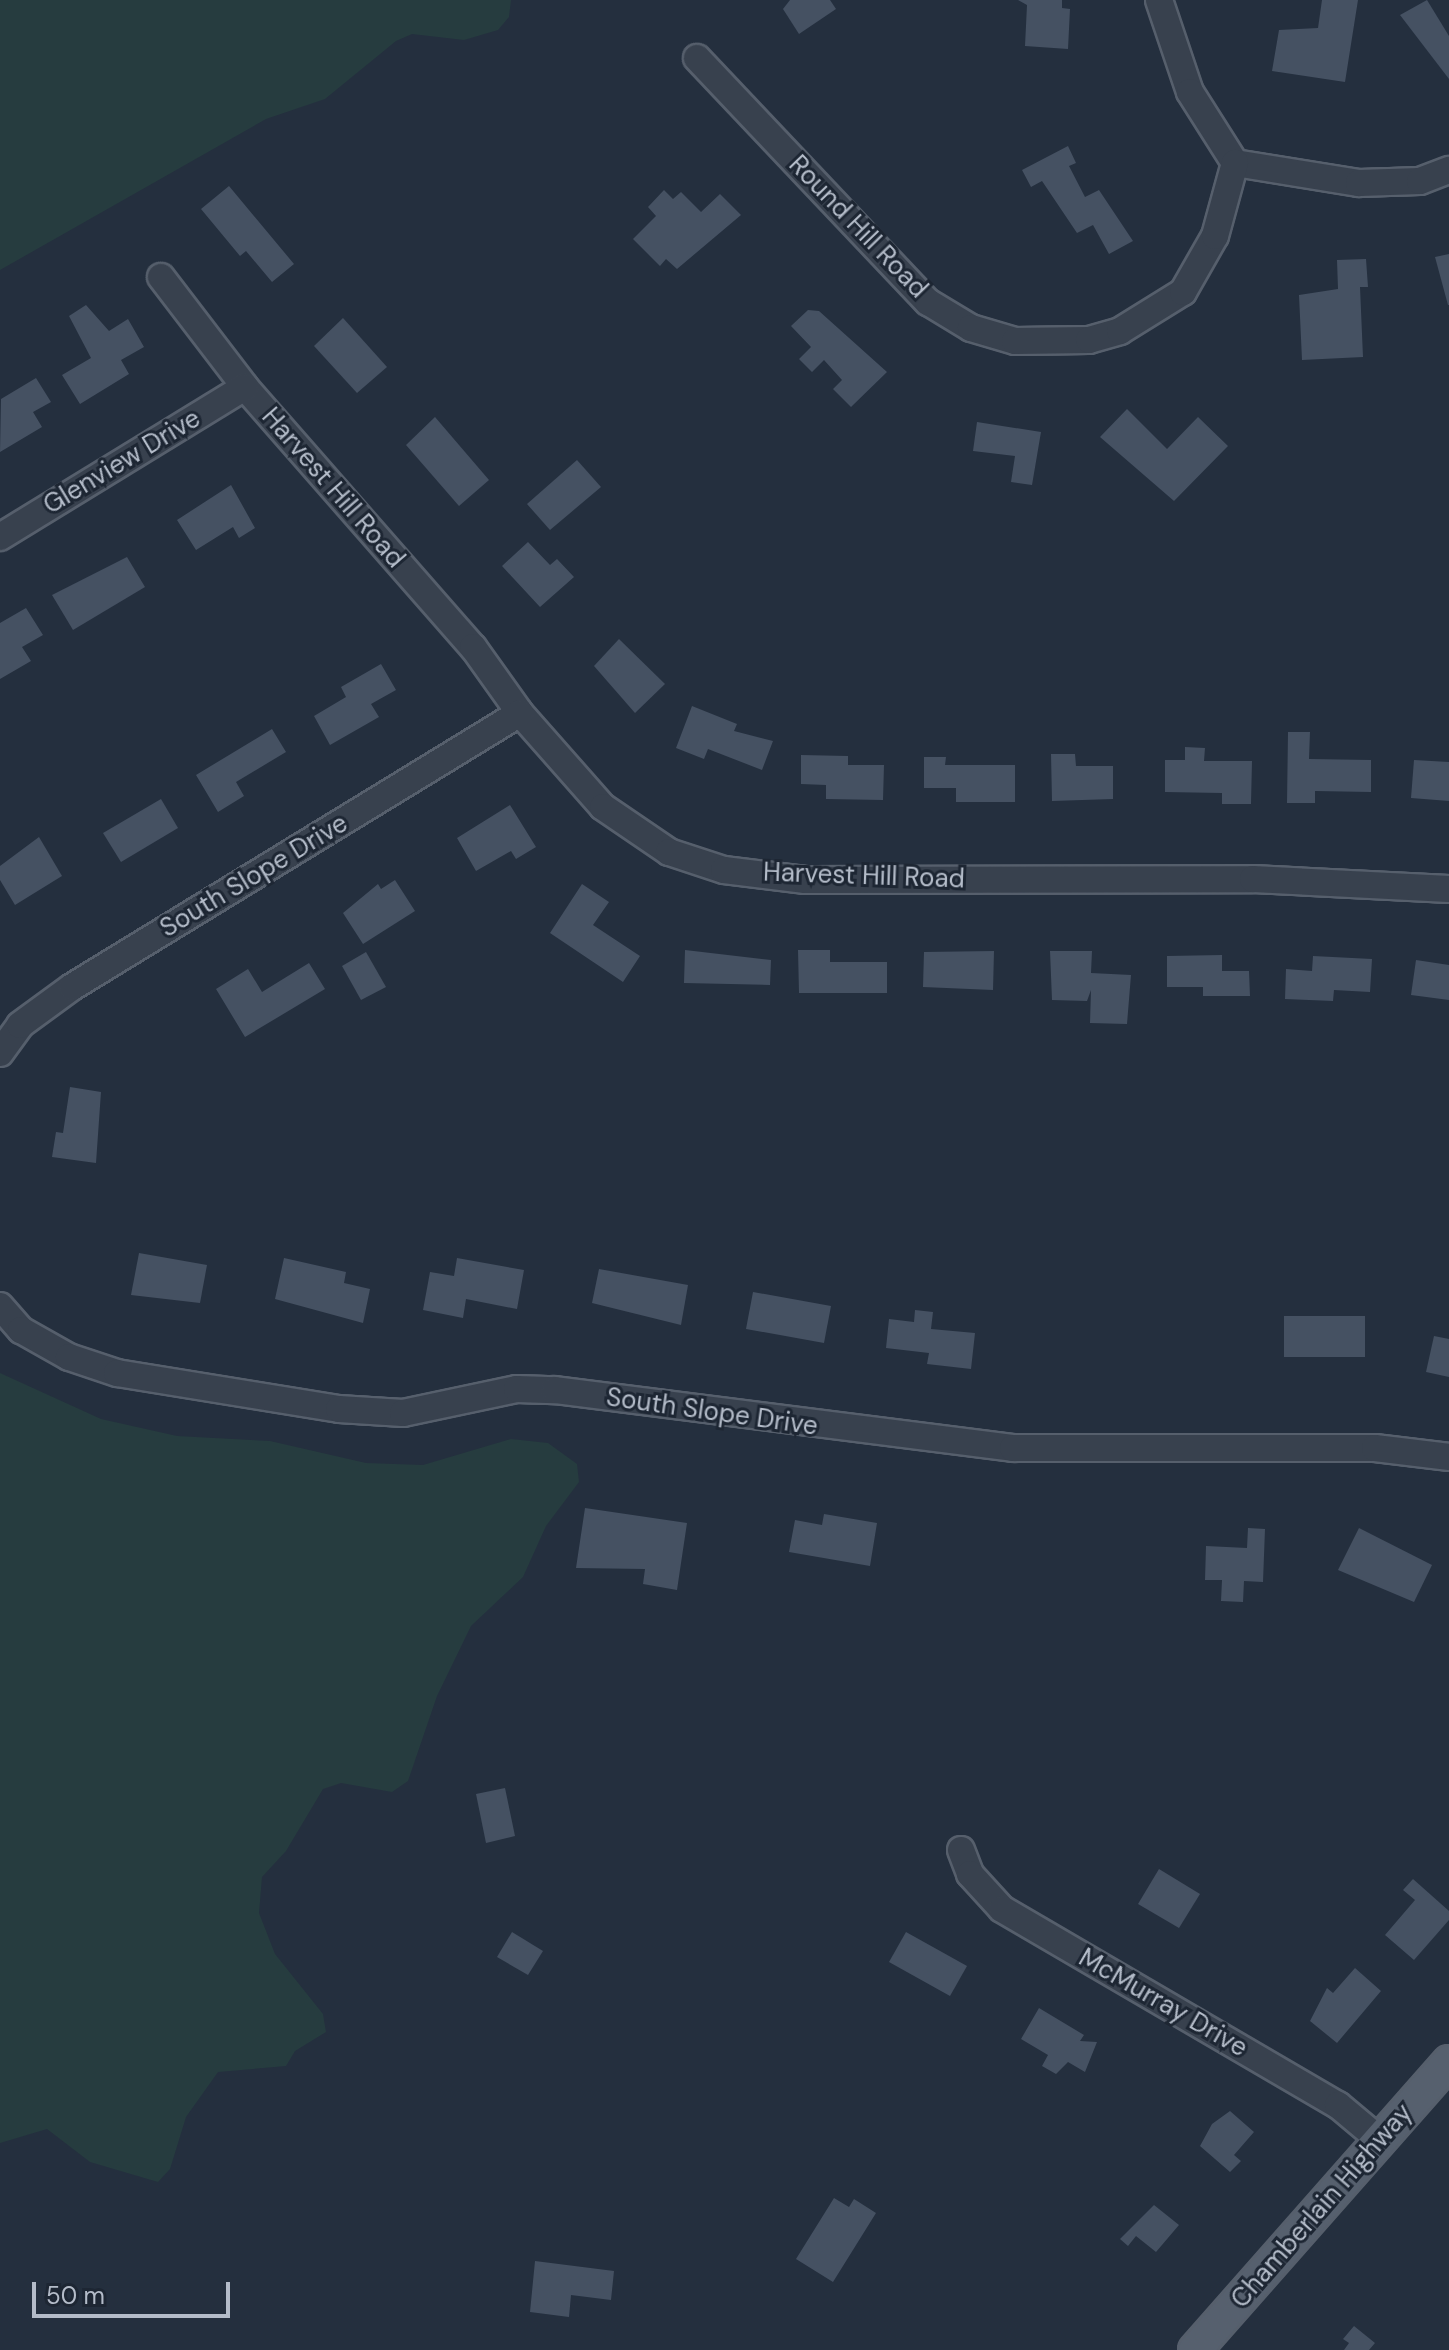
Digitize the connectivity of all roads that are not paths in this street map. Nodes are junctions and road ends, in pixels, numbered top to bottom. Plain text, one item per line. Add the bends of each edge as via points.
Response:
1 (1159, 0) edge
2 (697, 58) dead end
3 (1235, 163) junction
4 (1449, 170) edge
5 (161, 277) dead end
6 (245, 387) junction
7 (0, 537) edge
8 (520, 713) junction
9 (1449, 889) edge
10 (0, 1053) edge
11 (0, 1306) edge
12 (1449, 1457) edge
13 (961, 1850) dead end
14 (1449, 2062) edge
15 (1381, 2141) junction
16 (1195, 2350) edge

1 - 3 street via 1190,92
2 - 3 street, Round Hill Road via 928,302 971,328 1015,341 1056,345 1099,337 1183,292 1215,236
3 - 4 street via 1359,183 1420,181
5 - 6 street, Harvest Hill Road
6 - 7 street, Glenview Drive
6 - 8 street, Harvest Hill Road via 473,647
8 - 9 street, Harvest Hill Road via 603,807 669,852 724,870 805,880 1253,879
8 - 10 street, South Slope Drive via 72,987 20,1025
11 - 12 street, South Slope Drive via 21,1330 69,1357 117,1373 339,1409 403,1413 517,1389 555,1390 1013,1448 1375,1448
13 - 15 street, McMurray Drive via 970,1874 1002,1909 1338,2105
14 - 15 main road, Chamberlain Highway
15 - 16 main road, Chamberlain Highway

